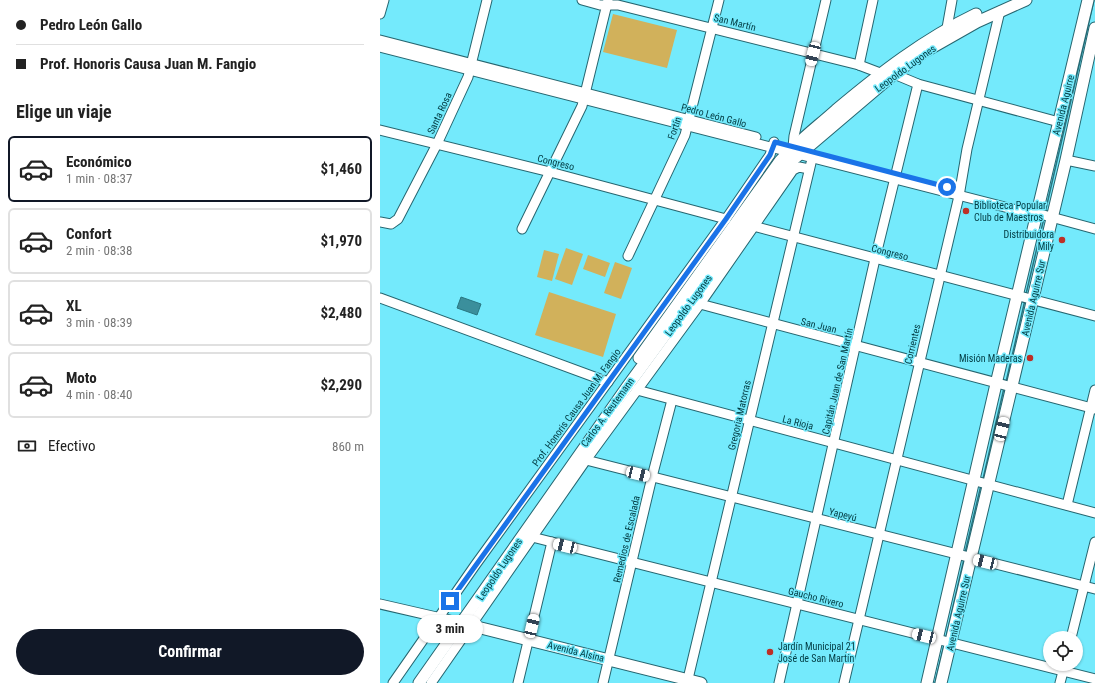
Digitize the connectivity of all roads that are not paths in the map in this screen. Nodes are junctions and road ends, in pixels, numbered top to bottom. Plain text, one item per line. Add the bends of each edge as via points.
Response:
1 (384, 0) edge
2 (488, 0) edge
3 (582, 0) edge
4 (719, 0) edge
5 (826, 0) edge
6 (873, 0) edge
7 (952, 0) edge
8 (1007, 0) edge
9 (1026, 0) edge
10 (1088, 0) edge
11 (607, 2) edge
12 (1000, 11) junction
13 (380, 14) edge
14 (712, 28) junction
15 (947, 28) junction
16 (1095, 28) edge
17 (380, 40) edge
18 (1088, 42) edge
19 (380, 47) edge
20 (813, 54) junction
21 (859, 65) junction
22 (471, 66) junction
23 (880, 72) junction
24 (894, 74) junction
25 (918, 84) junction
26 (585, 95) junction
27 (979, 100) junction
28 (1059, 122) junction
29 (688, 123) junction
30 (380, 130) edge
31 (437, 144) junction
32 (774, 145) junction
33 (802, 152) junction
34 (1066, 160) junction
35 (1095, 166) edge
36 (809, 169) junction
37 (550, 172) junction
38 (896, 176) junction
39 (959, 193) junction
40 (654, 200) junction
41 (1043, 215) junction
42 (726, 219) junction
43 (384, 223) edge
44 (753, 226) junction
45 (1095, 228) edge
46 (522, 230) dead end
47 (792, 238) junction
48 (628, 256) dead end
49 (875, 259) junction
50 (939, 276) junction
51 (1025, 297) junction
52 (381, 302) edge
53 (700, 304) junction
54 (1095, 316) edge
55 (772, 324) junction
56 (857, 346) junction
57 (918, 363) junction
58 (608, 382) junction
59 (1004, 385) junction
60 (637, 390) junction
61 (1095, 390) edge
62 (672, 400) junction
63 (1093, 408) edge
64 (749, 421) junction
65 (834, 443) junction
66 (586, 460) junction
67 (896, 461) junction
68 (652, 477) junction
69 (981, 483) junction
70 (732, 497) junction
71 (1066, 505) junction
72 (1095, 513) edge
73 (816, 519) junction
74 (878, 534) junction
75 (532, 537) junction
76 (552, 542) junction
77 (1095, 542) edge
78 (964, 556) junction
79 (631, 562) junction
80 (712, 582) junction
81 (1083, 586) junction
82 (1095, 588) edge
83 (380, 604) edge
84 (797, 604) junction
85 (439, 617) junction
86 (859, 620) junction
87 (463, 623) junction
88 (1073, 631) edge
89 (529, 640) junction
90 (944, 641) junction
91 (609, 660) junction
92 (1043, 663) edge
93 (1063, 671) edge
94 (1072, 671) edge
95 (1095, 679) edge
96 (688, 681) edge
97 (393, 683) edge
98 (410, 683) edge
99 (419, 683) edge
100 (431, 683) edge
101 (518, 683) edge
102 (603, 683) edge
103 (701, 683) edge
104 (778, 683) edge
105 (844, 683) edge
106 (927, 683) edge
107 (941, 683) edge
108 (1060, 683) edge

1 - 13 street
2 - 22 street, Santa Rosa
3 - 11 street, San Martín
4 - 14 street, Fortín
5 - 20 street, Gregoria Matorras
6 - 21 street
7 - 15 street
8 - 15 main road, Leopoldo Lugones
9 - 12 main road, Leopoldo Lugones
10 - 18 main road, Avenida Aguirre
11 - 14 street, San Martín
11 - 26 street
12 - 24 main road, Leopoldo Lugones via 948,37
12 - 27 street, Corrientes
14 - 20 street, San Martín
14 - 29 street, Fortín
15 - 23 main road, Leopoldo Lugones
16 - 18 main road, Avenida Aguirre Sur
17 - 22 street, Pedro León Gallo
18 - 28 main road, Avenida Aguirre
18 - 34 main road, Avenida Aguirre Sur
19 - 22 street, Pedro León Gallo
20 - 21 street, San Martín
20 - 33 street, Gregoria Matorras via 794,136
21 - 23 street, San Martín
22 - 26 street, Pedro León Gallo
22 - 31 street, Santa Rosa
23 - 33 main road, Leopoldo Lugones
24 - 25 street
24 - 33 main road, Leopoldo Lugones
25 - 27 street
25 - 38 street, Capitán Juan de San Martín
26 - 29 street, Pedro León Gallo
26 - 37 street
27 - 28 street
27 - 39 street, Corrientes
28 - 41 main road, Avenida Aguirre
29 - 32 street, Pedro León Gallo
29 - 40 street, Fortín
30 - 31 street, Congreso
31 - 37 street, Congreso
31 - 43 street, Santa Rosa via 398,219
32 - 33 street, Pedro León Gallo
32 - 42 street, Prof. Honoris Causa Juan M. Fangio via 770,155
33 - 36 street, Gregoria Matorras
33 - 38 street, Pedro León Gallo
33 - 87 main road, Leopoldo Lugones via 620,384
34 - 35 street
34 - 41 main road, Avenida Aguirre Sur
36 - 44 street, Carlos A. Reutemann via 799,167 793,170
36 - 47 street, Gregoria Matorras
37 - 40 street, Congreso
37 - 46 street
38 - 39 street, Pedro León Gallo
38 - 49 street, Capitán Juan de San Martín
39 - 41 street, Pedro León Gallo
39 - 50 street, Corrientes
40 - 42 street, Congreso
40 - 48 street, Fortín
41 - 45 street, Pedro León Gallo
41 - 51 main road, Avenida Aguirre Sur
41 - 51 main road, Avenida Aguirre Sur
42 - 58 street, Prof. Honoris Causa Juan M. Fangio
44 - 47 street, Congreso
44 - 53 street, Carlos A. Reutemann
47 - 49 street, Congreso
47 - 55 street, Gregoria Matorras
49 - 50 street, Congreso
49 - 56 street, Capitán Juan de San Martín
50 - 51 street, Congreso
50 - 57 street, Corrientes
51 - 54 street, Congreso
51 - 59 main road, Avenida Aguirre Sur
51 - 59 main road, Avenida Aguirre Sur
52 - 58 street
53 - 55 street, San Juan
53 - 60 street, Carlos A. Reutemann
55 - 56 street, San Juan
55 - 64 street, Gregoria Matorras
56 - 57 street, San Juan
56 - 65 street, Capitán Juan de San Martín
57 - 59 street, San Juan
57 - 67 street, Corrientes
58 - 85 street, Prof. Honoris Causa Juan M. Fangio
59 - 63 street, San Juan
59 - 69 main road, Avenida Aguirre Sur
59 - 69 main road, Avenida Aguirre Sur
60 - 62 street, La Rioja
60 - 66 street, Carlos A. Reutemann
61 - 63 street
62 - 64 street, La Rioja
62 - 68 street, Remedios de Escalada
63 - 71 street
64 - 65 street, La Rioja
64 - 70 street, Gregoria Matorras
65 - 67 street, La Rioja
65 - 73 street, Capitán Juan de San Martín
66 - 68 street, Yapeyú
66 - 75 street, Carlos A. Reutemann
67 - 69 street, La Rioja
67 - 74 street, Corrientes
68 - 70 street, Yapeyú
68 - 79 street, Remedios de Escalada
69 - 71 street, La Rioja
69 - 78 main road, Avenida Aguirre Sur
70 - 73 street, Yapeyú
70 - 80 street, Gregoria Matorras
71 - 72 street, La Rioja
73 - 74 street, Yapeyú
73 - 84 street, Capitán Juan de San Martín
74 - 78 street, Yapeyú
74 - 86 street, Corrientes
75 - 76 street, Gaucho Rivero
75 - 87 street, Carlos A. Reutemann
76 - 79 street, Gaucho Rivero
76 - 89 street
77 - 81 street
78 - 81 street, Yapeyú
78 - 90 main road, Avenida Aguirre Sur
79 - 80 street, Gaucho Rivero
79 - 91 street, Remedios de Escalada
80 - 84 street, Gaucho Rivero
80 - 96 street, Gregoria Matorras
81 - 82 street, Yapeyú
81 - 88 street
83 - 85 street, Avenida Alsina
84 - 86 street, Gaucho Rivero
84 - 104 street, Capitán Juan de San Martín
85 - 87 street, Avenida Alsina
85 - 97 street, Prof. Honoris Causa Juan M. Fangio
86 - 90 street, Gaucho Rivero
86 - 105 street, Corrientes
87 - 89 main road, Avenida Alsina
87 - 98 main road, Leopoldo Lugones
87 - 99 main road, Leopoldo Lugones
87 - 100 street, Carlos A. Reutemann
89 - 91 main road, Avenida Alsina
89 - 101 street
90 - 92 street, Gaucho Rivero
90 - 106 main road, Avenida Aguirre Sur
90 - 107 main road, Avenida Aguirre Sur
91 - 96 main road, Avenida Alsina
91 - 102 street, Remedios de Escalada
93 - 108 street
94 - 95 street, Gaucho Rivero
96 - 103 main road, Avenida Alsina

